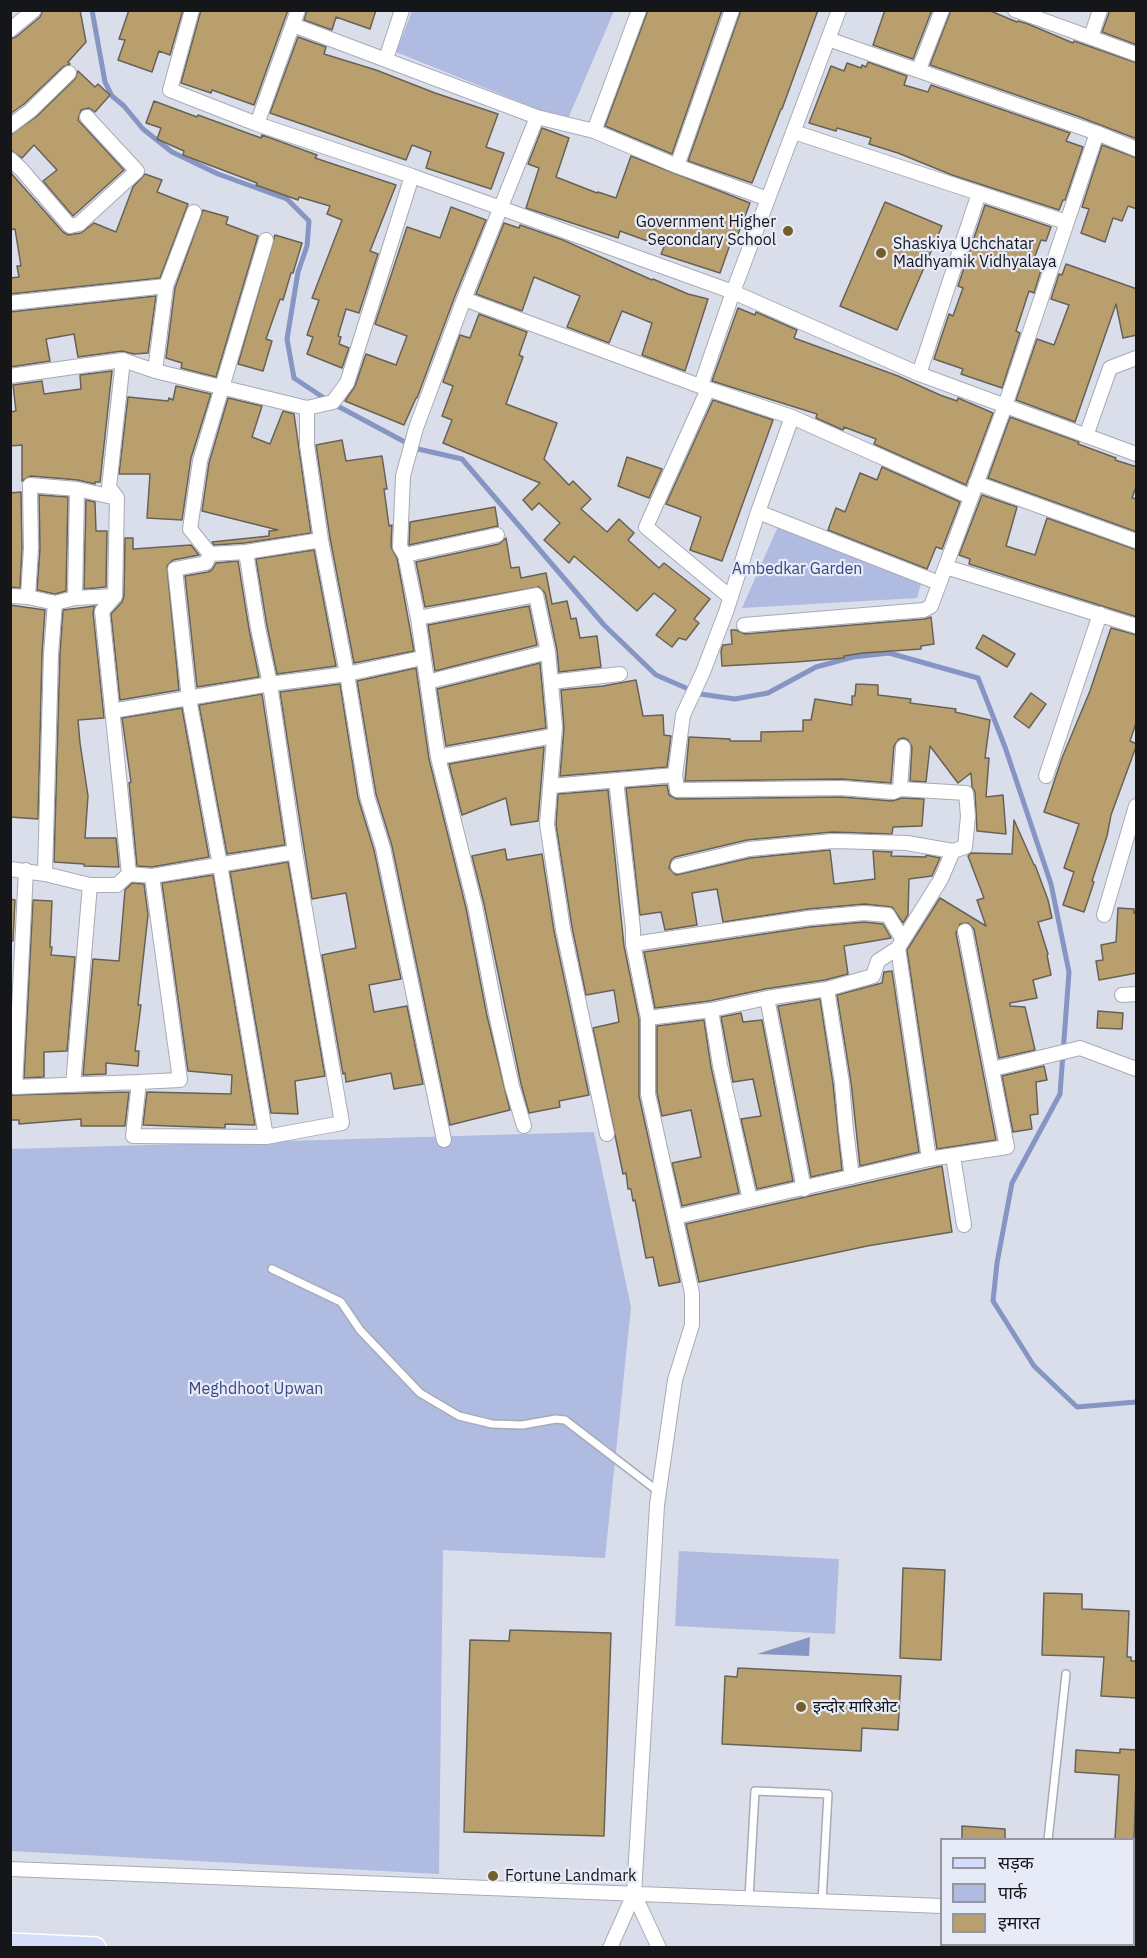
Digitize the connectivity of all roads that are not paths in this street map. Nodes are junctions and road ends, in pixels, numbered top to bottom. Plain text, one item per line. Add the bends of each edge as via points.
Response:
1 (34, 10) edge
2 (192, 10) edge
3 (298, 10) edge
4 (402, 10) edge
5 (639, 10) edge
6 (732, 10) edge
7 (839, 10) edge
8 (942, 10) edge
9 (1015, 10) edge
10 (1100, 10) edge
11 (293, 25) junction
12 (10, 30) edge
13 (1091, 37) junction
14 (828, 39) junction
15 (1137, 54) edge
16 (386, 59) junction
17 (919, 69) junction
18 (69, 73) dead end
19 (87, 117) dead end
20 (537, 117) junction
21 (257, 124) junction
22 (10, 126) edge
23 (594, 131) junction
24 (794, 132) junction
25 (1097, 133) junction
26 (1137, 149) edge
27 (10, 159) edge
28 (677, 166) junction
29 (412, 176) junction
30 (979, 193) junction
31 (768, 199) junction
32 (500, 208) junction
33 (194, 212) dead end
34 (1066, 222) junction
35 (266, 240) dead end
36 (166, 286) junction
37 (733, 292) junction
38 (464, 299) junction
39 (10, 303) edge
40 (1137, 358) edge
41 (123, 360) junction
42 (155, 371) junction
43 (919, 374) junction
44 (10, 376) edge
45 (222, 386) junction
46 (705, 387) junction
47 (1005, 406) junction
48 (307, 408) junction
49 (792, 417) junction
50 (1086, 435) junction
51 (1137, 454) edge
52 (77, 489) junction
53 (974, 490) junction
54 (117, 498) junction
55 (758, 512) junction
56 (497, 535) dead end
57 (1136, 537) edge
58 (321, 540) junction
59 (246, 552) junction
60 (210, 554) junction
61 (405, 555) junction
62 (945, 567) junction
63 (939, 583) junction
64 (10, 596) edge
65 (28, 597) junction
66 (115, 597) junction
67 (730, 597) junction
68 (75, 598) junction
69 (55, 603) junction
70 (1100, 614) junction
71 (418, 618) junction
72 (744, 625) dead end
73 (1137, 626) edge
74 (548, 652) junction
75 (422, 658) junction
76 (347, 674) junction
77 (620, 674) dead end
78 (427, 682) junction
79 (551, 682) junction
80 (270, 684) junction
81 (189, 699) junction
82 (112, 711) junction
83 (553, 736) junction
84 (903, 747) dead end
85 (438, 757) junction
86 (675, 775) junction
87 (1046, 776) dead end
88 (616, 780) junction
89 (550, 786) junction
90 (900, 789) junction
91 (1137, 806) edge
92 (1131, 842) edge
93 (953, 851) junction
94 (295, 852) junction
95 (220, 865) junction
96 (678, 866) dead end
97 (10, 869) edge
98 (26, 870) junction
99 (45, 874) junction
100 (129, 874) junction
101 (152, 876) junction
102 (90, 885) junction
103 (1104, 915) dead end
104 (965, 931) dead end
105 (633, 944) junction
106 (901, 944) junction
107 (827, 990) junction
108 (1137, 994) edge
109 (1122, 995) dead end
110 (767, 998) junction
111 (711, 1010) junction
112 (648, 1018) junction
113 (993, 1069) junction
114 (1137, 1069) edge
115 (140, 1082) junction
116 (73, 1085) junction
117 (524, 1126) dead end
118 (607, 1134) dead end
119 (266, 1137) junction
120 (444, 1140) dead end
121 (953, 1156) junction
122 (929, 1159) junction
123 (852, 1177) junction
124 (804, 1189) junction
125 (750, 1200) junction
126 (675, 1217) junction
127 (964, 1225) dead end
128 (272, 1269) dead end
129 (658, 1498) junction
130 (1066, 1674) dead end
131 (1048, 1838) edge
132 (10, 1869) edge
133 (634, 1894) junction
134 (749, 1898) junction
135 (822, 1901) junction
136 (940, 1906) edge
137 (10, 1944) edge
138 (95, 1947) edge
139 (610, 1947) edge
140 (658, 1947) edge

1 - 12 street
2 - 21 street via 170,90
3 - 11 street
4 - 16 street
5 - 23 street
6 - 28 street
7 - 14 street
8 - 17 street
9 - 13 street
10 - 13 street
11 - 16 street
11 - 21 street
13 - 15 street
14 - 17 street
14 - 24 street
16 - 20 street
17 - 25 street
18 - 22 street
19 - 27 street via 137,171 79,224 70,226
20 - 23 street
20 - 32 street
21 - 29 street
23 - 28 street
24 - 30 street
24 - 31 street
25 - 26 street
25 - 34 street
28 - 31 street
29 - 32 street
29 - 48 street via 347,382 333,402
30 - 34 street
30 - 43 street
31 - 37 street
32 - 37 street
32 - 38 street
33 - 36 street
34 - 47 street
35 - 45 street
36 - 39 street
36 - 42 street
37 - 43 street
37 - 46 street
38 - 46 street
38 - 61 street via 416,428 403,476 400,547
40 - 50 street via 1110,368
41 - 42 street
41 - 44 street
41 - 54 street via 109,487
42 - 45 street
43 - 47 street
45 - 48 street
45 - 60 street via 200,461 190,529
46 - 49 street
46 - 67 street via 646,527
47 - 50 street
47 - 53 street
48 - 58 street via 307,445
49 - 53 street
49 - 55 street
50 - 51 street
52 - 54 street
52 - 65 street via 30,485
52 - 68 street
53 - 57 street
53 - 62 street
54 - 66 street
55 - 63 street
55 - 67 street
56 - 61 street
58 - 59 street
58 - 76 street
59 - 60 street
59 - 80 street
60 - 81 street via 206,563 175,569
61 - 71 street
62 - 63 street
62 - 70 street
63 - 72 street via 931,606 924,610
64 - 65 street
65 - 69 street
66 - 68 street
66 - 82 street via 102,612
67 - 86 street via 683,715
68 - 69 street
69 - 99 street
70 - 73 street
70 - 87 street
71 - 74 street via 536,595
71 - 75 street
74 - 78 street
74 - 79 street
75 - 76 street
75 - 78 street
76 - 80 street
76 - 120 street via 368,796 383,848
77 - 79 street
78 - 85 street
79 - 83 street
80 - 81 street
80 - 94 street
81 - 82 street
81 - 95 street
82 - 100 street
83 - 85 street
83 - 89 street
84 - 90 street
85 - 117 street
86 - 88 street
86 - 90 street via 677,790
88 - 89 street
88 - 105 street
89 - 118 street via 547,824 563,929
90 - 93 street via 966,793 964,846
91 - 92 street
92 - 103 street
93 - 96 street via 907,843 833,841 749,849
93 - 106 street via 941,879
94 - 95 street
94 - 119 street via 342,1123
95 - 101 street
95 - 119 street
97 - 98 street
98 - 99 street
98 - 116 street via 15,1087
99 - 102 street
100 - 101 street
100 - 102 street via 117,885
101 - 115 street via 180,1080
102 - 116 street
104 - 113 street
105 - 106 street via 864,912 888,915
105 - 112 street
106 - 107 street via 878,961 873,976
106 - 122 street
107 - 110 street
107 - 123 street
108 - 109 street
110 - 111 street
110 - 124 street
111 - 112 street
111 - 125 street
112 - 126 street via 648,1094
113 - 114 street via 1080,1048
113 - 121 street via 1007,1147
115 - 116 street
115 - 119 street via 133,1136
121 - 122 street
121 - 127 street
122 - 123 street
123 - 124 street
124 - 125 street
125 - 126 street
126 - 129 street via 692,1293 692,1325 675,1380
128 - 129 lane via 341,1302 360,1330 420,1394 459,1416 502,1424 565,1420
129 - 133 street
130 - 131 lane
132 - 133 street
133 - 134 street
133 - 139 street
133 - 140 street
134 - 135 street
134 - 135 lane via 755,1791 828,1794
135 - 136 street
137 - 138 main road

